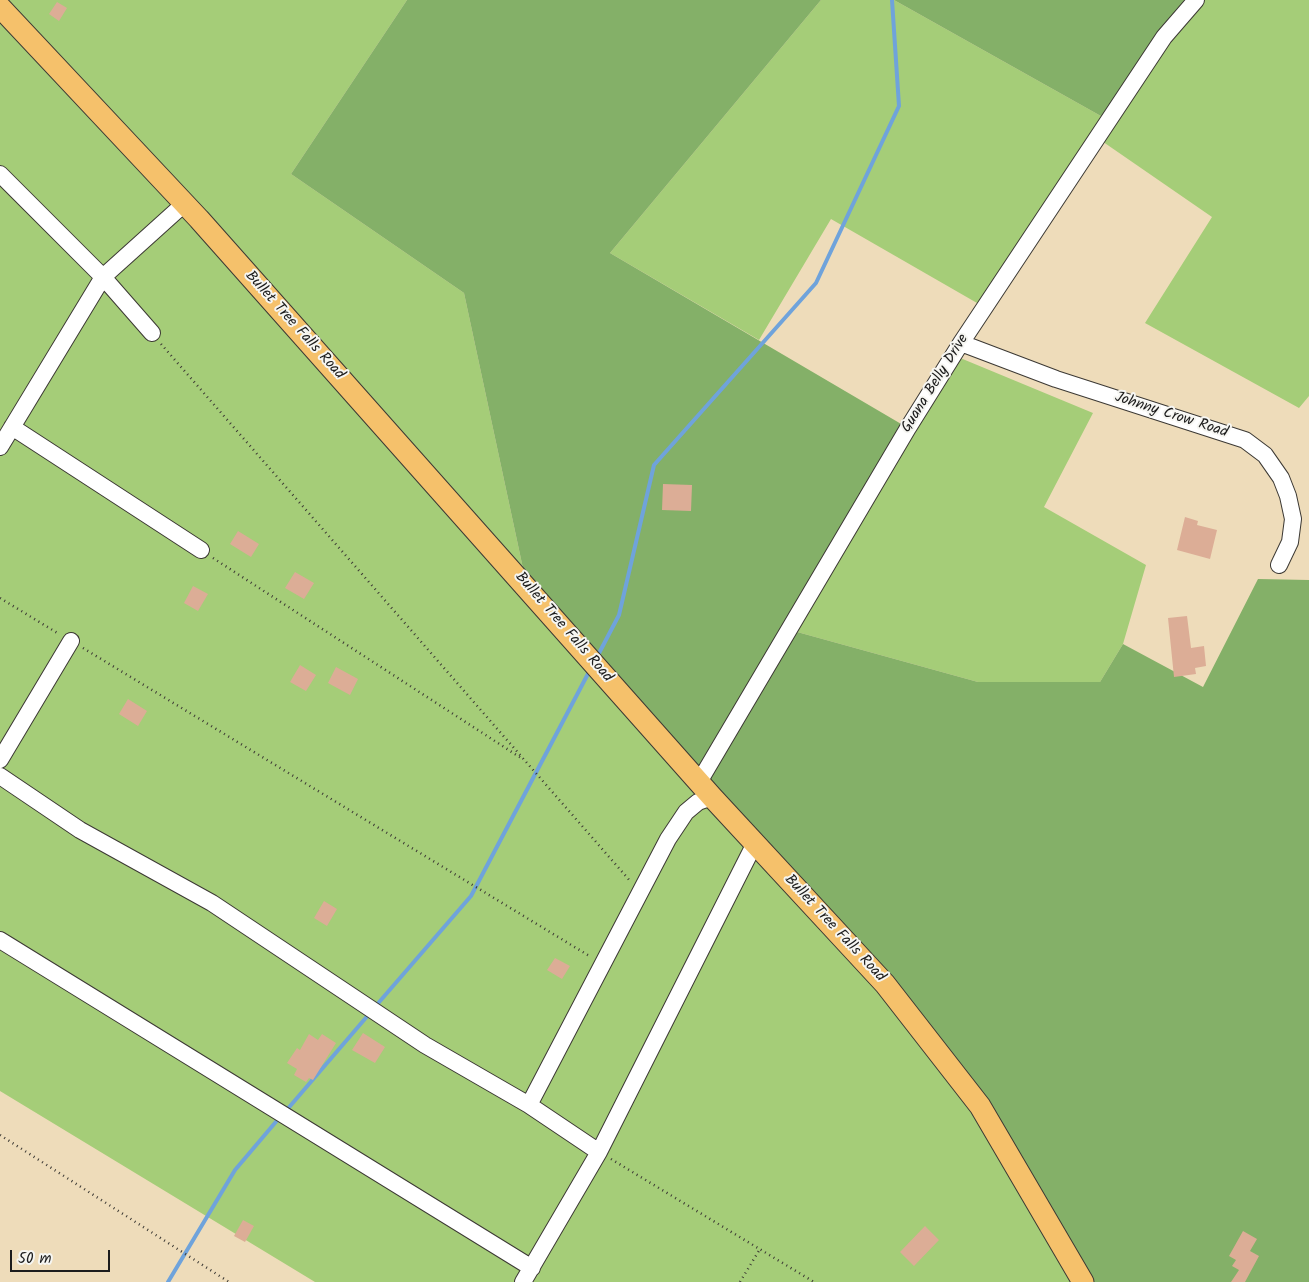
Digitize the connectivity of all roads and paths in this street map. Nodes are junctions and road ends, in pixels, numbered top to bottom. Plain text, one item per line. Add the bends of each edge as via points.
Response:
1 (1196, 0) edge
2 (0, 7) edge
3 (0, 174) edge
4 (184, 204) junction
5 (103, 277) junction
6 (152, 333) joint
7 (961, 343) junction
8 (12, 427) junction
9 (0, 447) edge
10 (201, 550) joint
11 (1279, 565) dead end
12 (0, 598) edge
13 (71, 641) junction
14 (0, 760) edge
15 (524, 760) junction
16 (0, 776) edge
17 (705, 790) junction
18 (755, 844) junction
19 (640, 894) junction
20 (0, 940) edge
21 (604, 964) junction
22 (530, 1105) junction
23 (0, 1135) edge
24 (599, 1152) junction
25 (760, 1249) junction
26 (532, 1268) junction
27 (229, 1282) edge
28 (523, 1282) edge
29 (740, 1282) edge
30 (814, 1282) edge
31 (1083, 1282) edge

1 - 7 street, Guana Belly Drive via 1164,38
2 - 4 main road, Bullet Tree Falls Road
3 - 5 street
4 - 5 street
4 - 17 main road, Bullet Tree Falls Road
5 - 6 street
5 - 8 street
6 - 15 path
7 - 11 street, Johnny Crow Road via 1056,379 1245,440 1265,455 1281,478 1288,496 1293,519 1290,542
7 - 17 street, Guana Belly Drive via 908,428
8 - 9 street
8 - 10 street
10 - 15 path
12 - 13 path
13 - 14 street
13 - 21 path
15 - 19 path
16 - 22 street via 80,830 212,903 425,1045
17 - 18 main road, Bullet Tree Falls Road
17 - 19 street via 668,839
18 - 24 street
18 - 31 main road, Bullet Tree Falls Road via 884,984 980,1106
19 - 21 street
20 - 26 street
21 - 22 street
22 - 24 street
23 - 27 path
24 - 25 path
24 - 26 street
25 - 29 path
25 - 30 path
26 - 28 street

